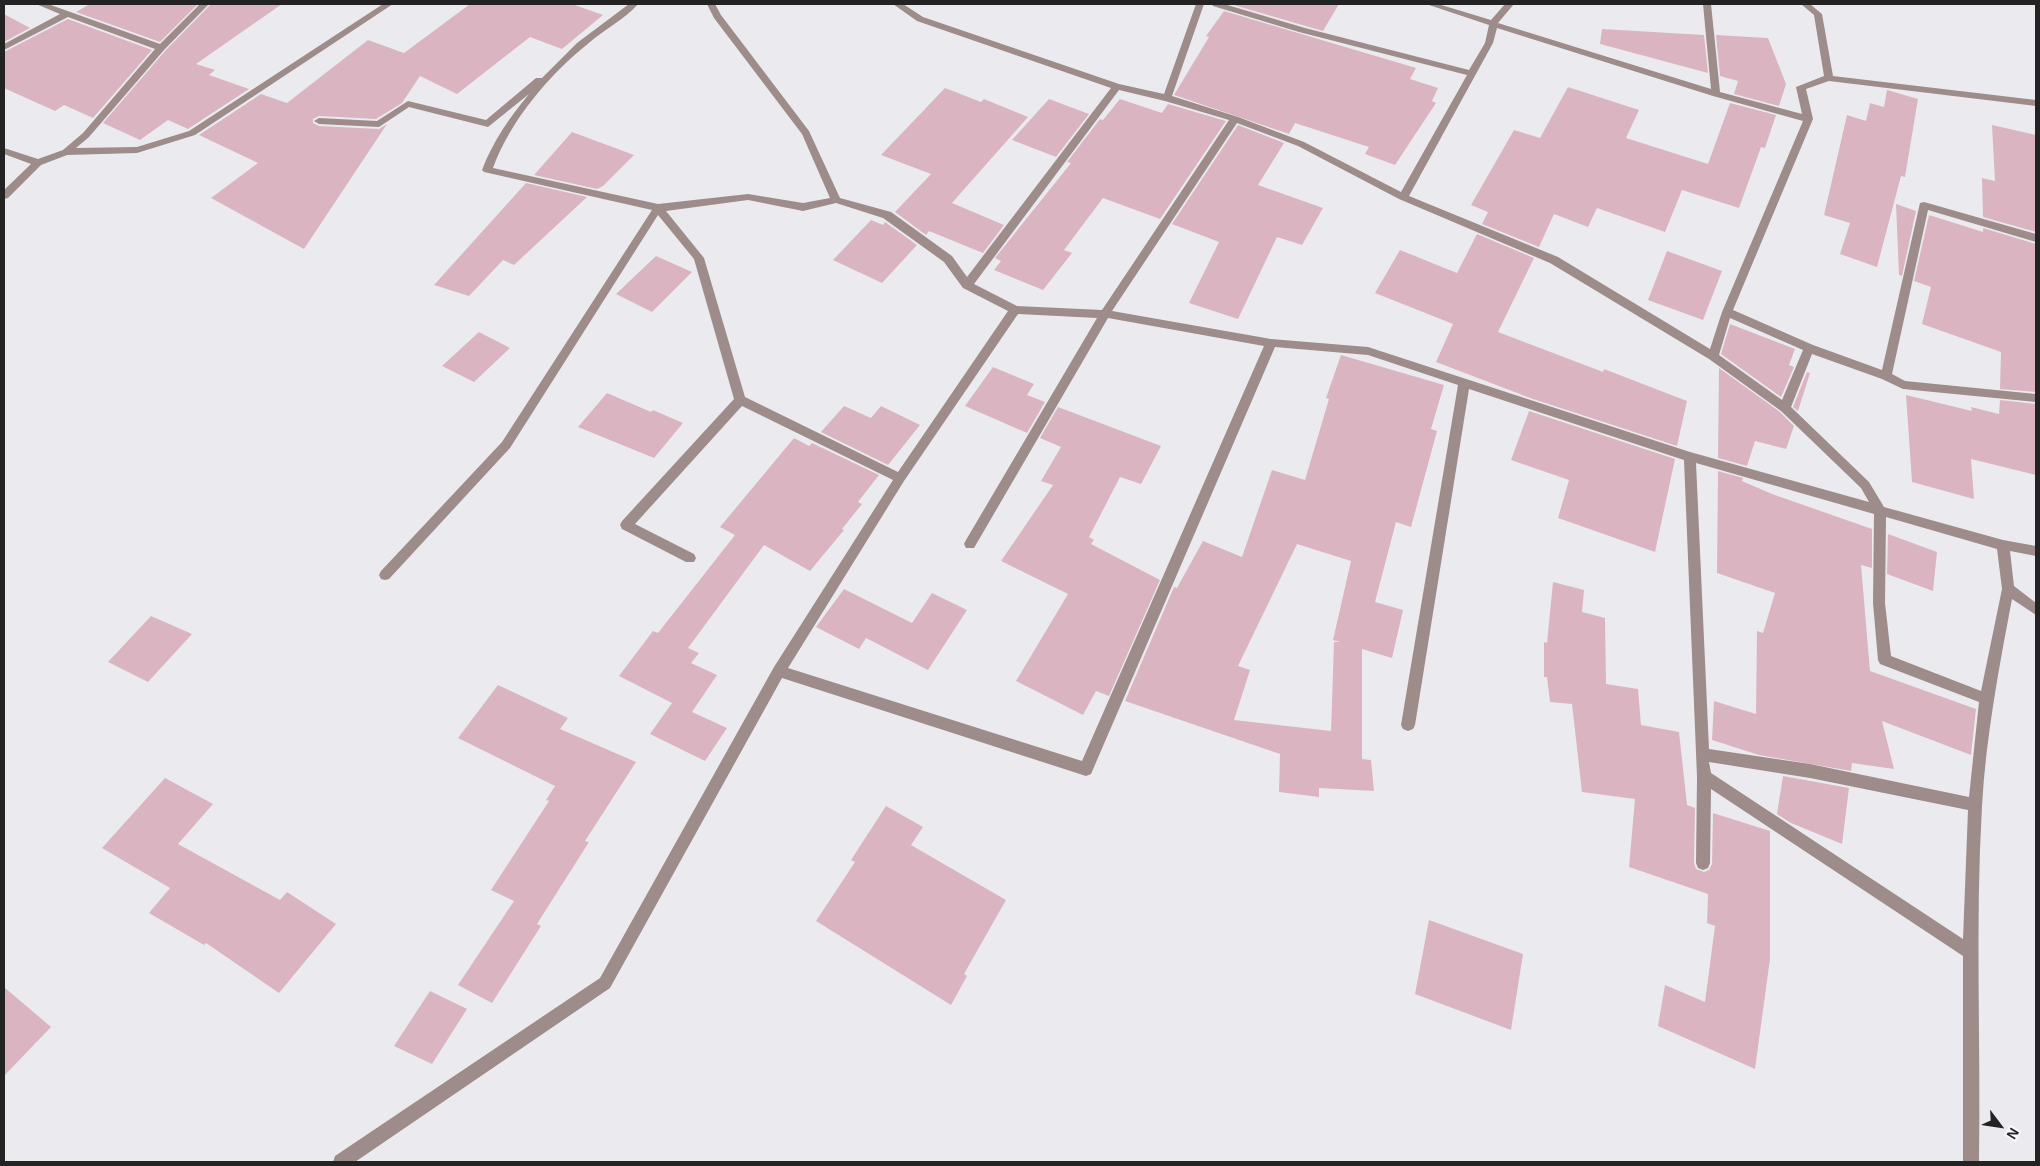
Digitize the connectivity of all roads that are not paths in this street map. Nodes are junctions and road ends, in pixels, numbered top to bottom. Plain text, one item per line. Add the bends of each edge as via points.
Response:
1 (40, 4) edge
2 (204, 4) edge
3 (389, 4) edge
4 (634, 4) edge
5 (711, 4) edge
6 (897, 4) edge
7 (1200, 4) edge
8 (1216, 4) edge
9 (1430, 4) edge
10 (1510, 4) edge
11 (1707, 4) edge
12 (1805, 4) edge
13 (66, 15) junction
14 (1494, 22) junction
15 (4, 47) edge
16 (161, 48) junction
17 (574, 51) junction
18 (1470, 73) junction
19 (1829, 78) junction
20 (1117, 87) junction
21 (1716, 94) junction
22 (1167, 98) junction
23 (2036, 103) edge
24 (1235, 119) junction
25 (1808, 119) junction
26 (319, 120) dead end
27 (4, 151) edge
28 (66, 152) junction
29 (38, 163) junction
30 (4, 196) edge
31 (1403, 197) junction
32 (836, 200) junction
33 (658, 208) junction
34 (2036, 238) edge
35 (967, 285) junction
36 (1015, 310) junction
37 (1727, 312) junction
38 (1105, 314) junction
39 (1271, 343) junction
40 (1809, 348) junction
41 (1712, 356) junction
42 (1886, 376) junction
43 (1464, 384) junction
44 (2036, 398) edge
45 (740, 400) junction
46 (1785, 408) junction
47 (1690, 457) junction
48 (900, 478) junction
49 (1880, 510) junction
50 (970, 544) dead end
51 (2004, 545) junction
52 (2036, 551) edge
53 (690, 558) dead end
54 (385, 576) dead end
55 (2008, 589) junction
56 (2036, 610) edge
57 (779, 671) junction
58 (1986, 699) junction
59 (1408, 725) dead end
60 (1702, 754) junction
61 (1704, 777) junction
62 (1975, 805) junction
63 (1703, 863) dead end
64 (1970, 952) junction
65 (341, 1162) edge
66 (1971, 1162) edge

1 - 13 street
2 - 16 street
3 - 28 street via 192,133 137,150
4 - 17 street
5 - 32 street via 806,133
6 - 20 street via 920,19
7 - 22 street
8 - 18 street via 1302,30
9 - 14 street
10 - 14 street
11 - 21 street
12 - 19 street via 1818,14
13 - 15 street
13 - 16 street
14 - 18 street via 1489,43
14 - 21 street
16 - 28 street via 86,135
17 - 26 street via 488,124 408,104 378,124
17 - 33 street via 520,112 491,157 487,170
18 - 31 street
19 - 23 street
19 - 25 street via 1801,87
20 - 22 street
20 - 35 street
21 - 25 street
22 - 24 street
24 - 31 street via 1301,144
24 - 38 street
25 - 37 street
27 - 29 street
28 - 29 street
29 - 30 street
31 - 41 street via 1554,260
32 - 33 street via 803,207 748,197
32 - 35 street via 887,215 948,259
33 - 45 street via 698,258
33 - 54 street via 506,445
34 - 42 street via 1924,205
35 - 36 street
36 - 38 street
36 - 48 street
37 - 40 street
37 - 41 street
38 - 39 street
38 - 50 street
39 - 43 street via 1368,351
39 - 57 street via 1086,769
40 - 42 street
40 - 46 street
41 - 46 street
42 - 44 street via 1903,385
43 - 47 street
43 - 59 street
45 - 48 street
45 - 53 street via 626,525
46 - 49 street via 1865,485
47 - 49 street
47 - 60 street
48 - 57 street
49 - 51 street
49 - 58 street via 1879,603 1885,660
51 - 52 street
51 - 55 street
55 - 56 street
55 - 58 street
57 - 65 street via 605,984
58 - 62 street
60 - 61 street
60 - 62 street via 1810,771
61 - 63 street
61 - 64 street
62 - 64 street
64 - 66 street

